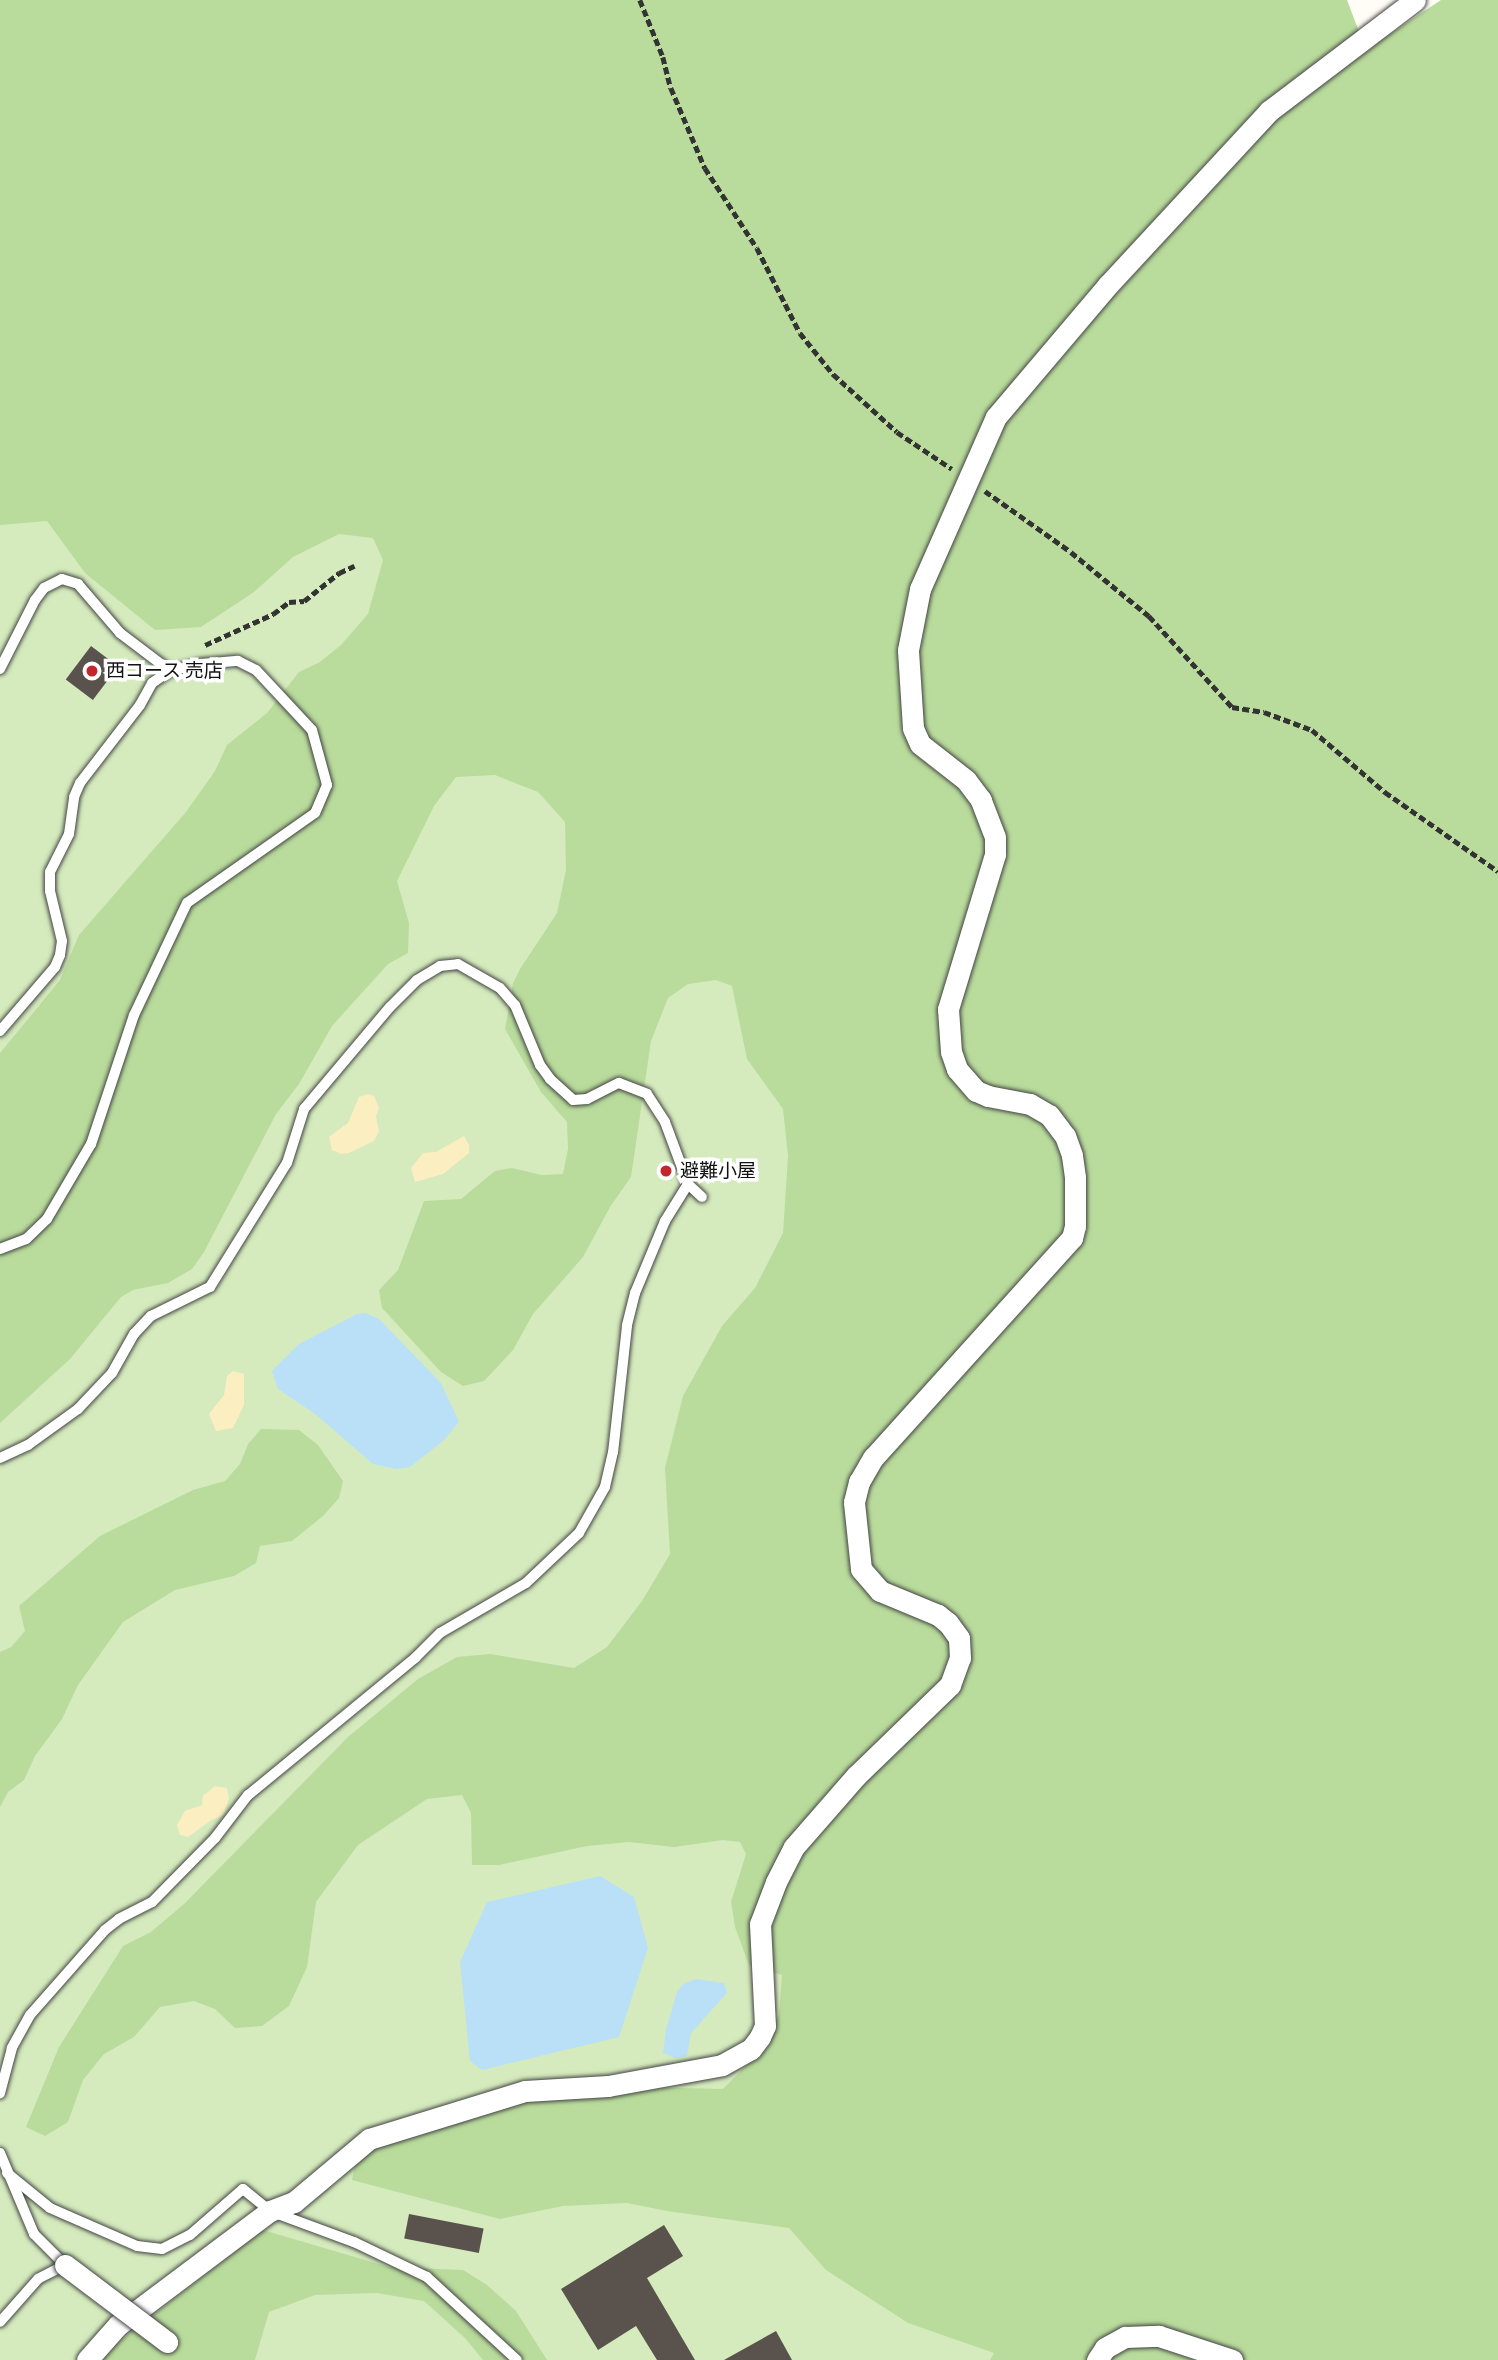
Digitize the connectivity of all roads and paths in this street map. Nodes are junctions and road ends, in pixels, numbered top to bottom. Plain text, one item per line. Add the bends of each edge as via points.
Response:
1 (640, 0) edge
2 (1415, 0) edge
3 (968, 480) junction
4 (354, 566) dead end
5 (200, 649) dead end
6 (0, 669) edge
7 (170, 671) junction
8 (1498, 871) edge
9 (0, 1031) edge
10 (688, 1184) junction
11 (702, 1197) dead end
12 (0, 1249) edge
13 (0, 1458) edge
14 (0, 2092) edge
15 (0, 2153) edge
16 (8, 2173) junction
17 (270, 2211) junction
18 (65, 2265) junction
19 (0, 2322) edge
20 (167, 2342) dead end
21 (87, 2360) edge
22 (517, 2360) edge
23 (1097, 2360) edge
24 (1232, 2360) edge

1 - 3 path via 705,168 757,248 800,333 833,374 897,432
2 - 3 street via 1269,111 1250,131 1108,285 996,417
3 - 8 path via 1071,552 1149,616 1232,707 1264,712 1312,730 1385,792
3 - 17 street via 920,589 908,650 910,708 920,744 966,780 981,800 995,837 995,854 948,1009 951,1052 957,1069 976,1091 1030,1104 1049,1115 1072,1155 1077,1200 1072,1238 873,1458 859,1482 854,1502 862,1569 880,1591 948,1623 959,1638 960,1658 950,1685 856,1776 794,1847 761,1924 765,2026 751,2049 722,2065 608,2086 525,2091 440,2115 369,2139 294,2202
4 - 5 path via 304,601 289,602
6 - 7 lane via 34,600 44,588 62,579 78,584 120,633
7 - 9 lane via 152,683 80,783 69,834 50,872 62,941 60,955 55,967
7 - 12 lane via 237,662 256,670 312,730 327,785 315,813 187,903 134,1015 91,1144 47,1219 26,1239
10 - 11 lane
10 - 13 lane via 665,1122 647,1094 619,1083 587,1099 573,1100 540,1065 515,1005 500,988 458,964 440,965 390,1007 304,1109 287,1163 210,1287 151,1316 134,1334 112,1373 78,1409 28,1445
10 - 14 lane via 665,1221 635,1293 613,1452 604,1487 579,1533 526,1583 440,1633 247,1795 215,1838 152,1902 106,1930 30,2015 12,2048
15 - 16 lane
16 - 17 lane via 50,2208 137,2246 162,2249 177,2243 243,2189
16 - 18 lane via 34,2234
17 - 21 street via 118,2325
17 - 22 lane via 354,2242 427,2277
18 - 19 lane via 38,2279
18 - 20 street, bridge
23 - 24 street via 1105,2348 1125,2337 1159,2336

